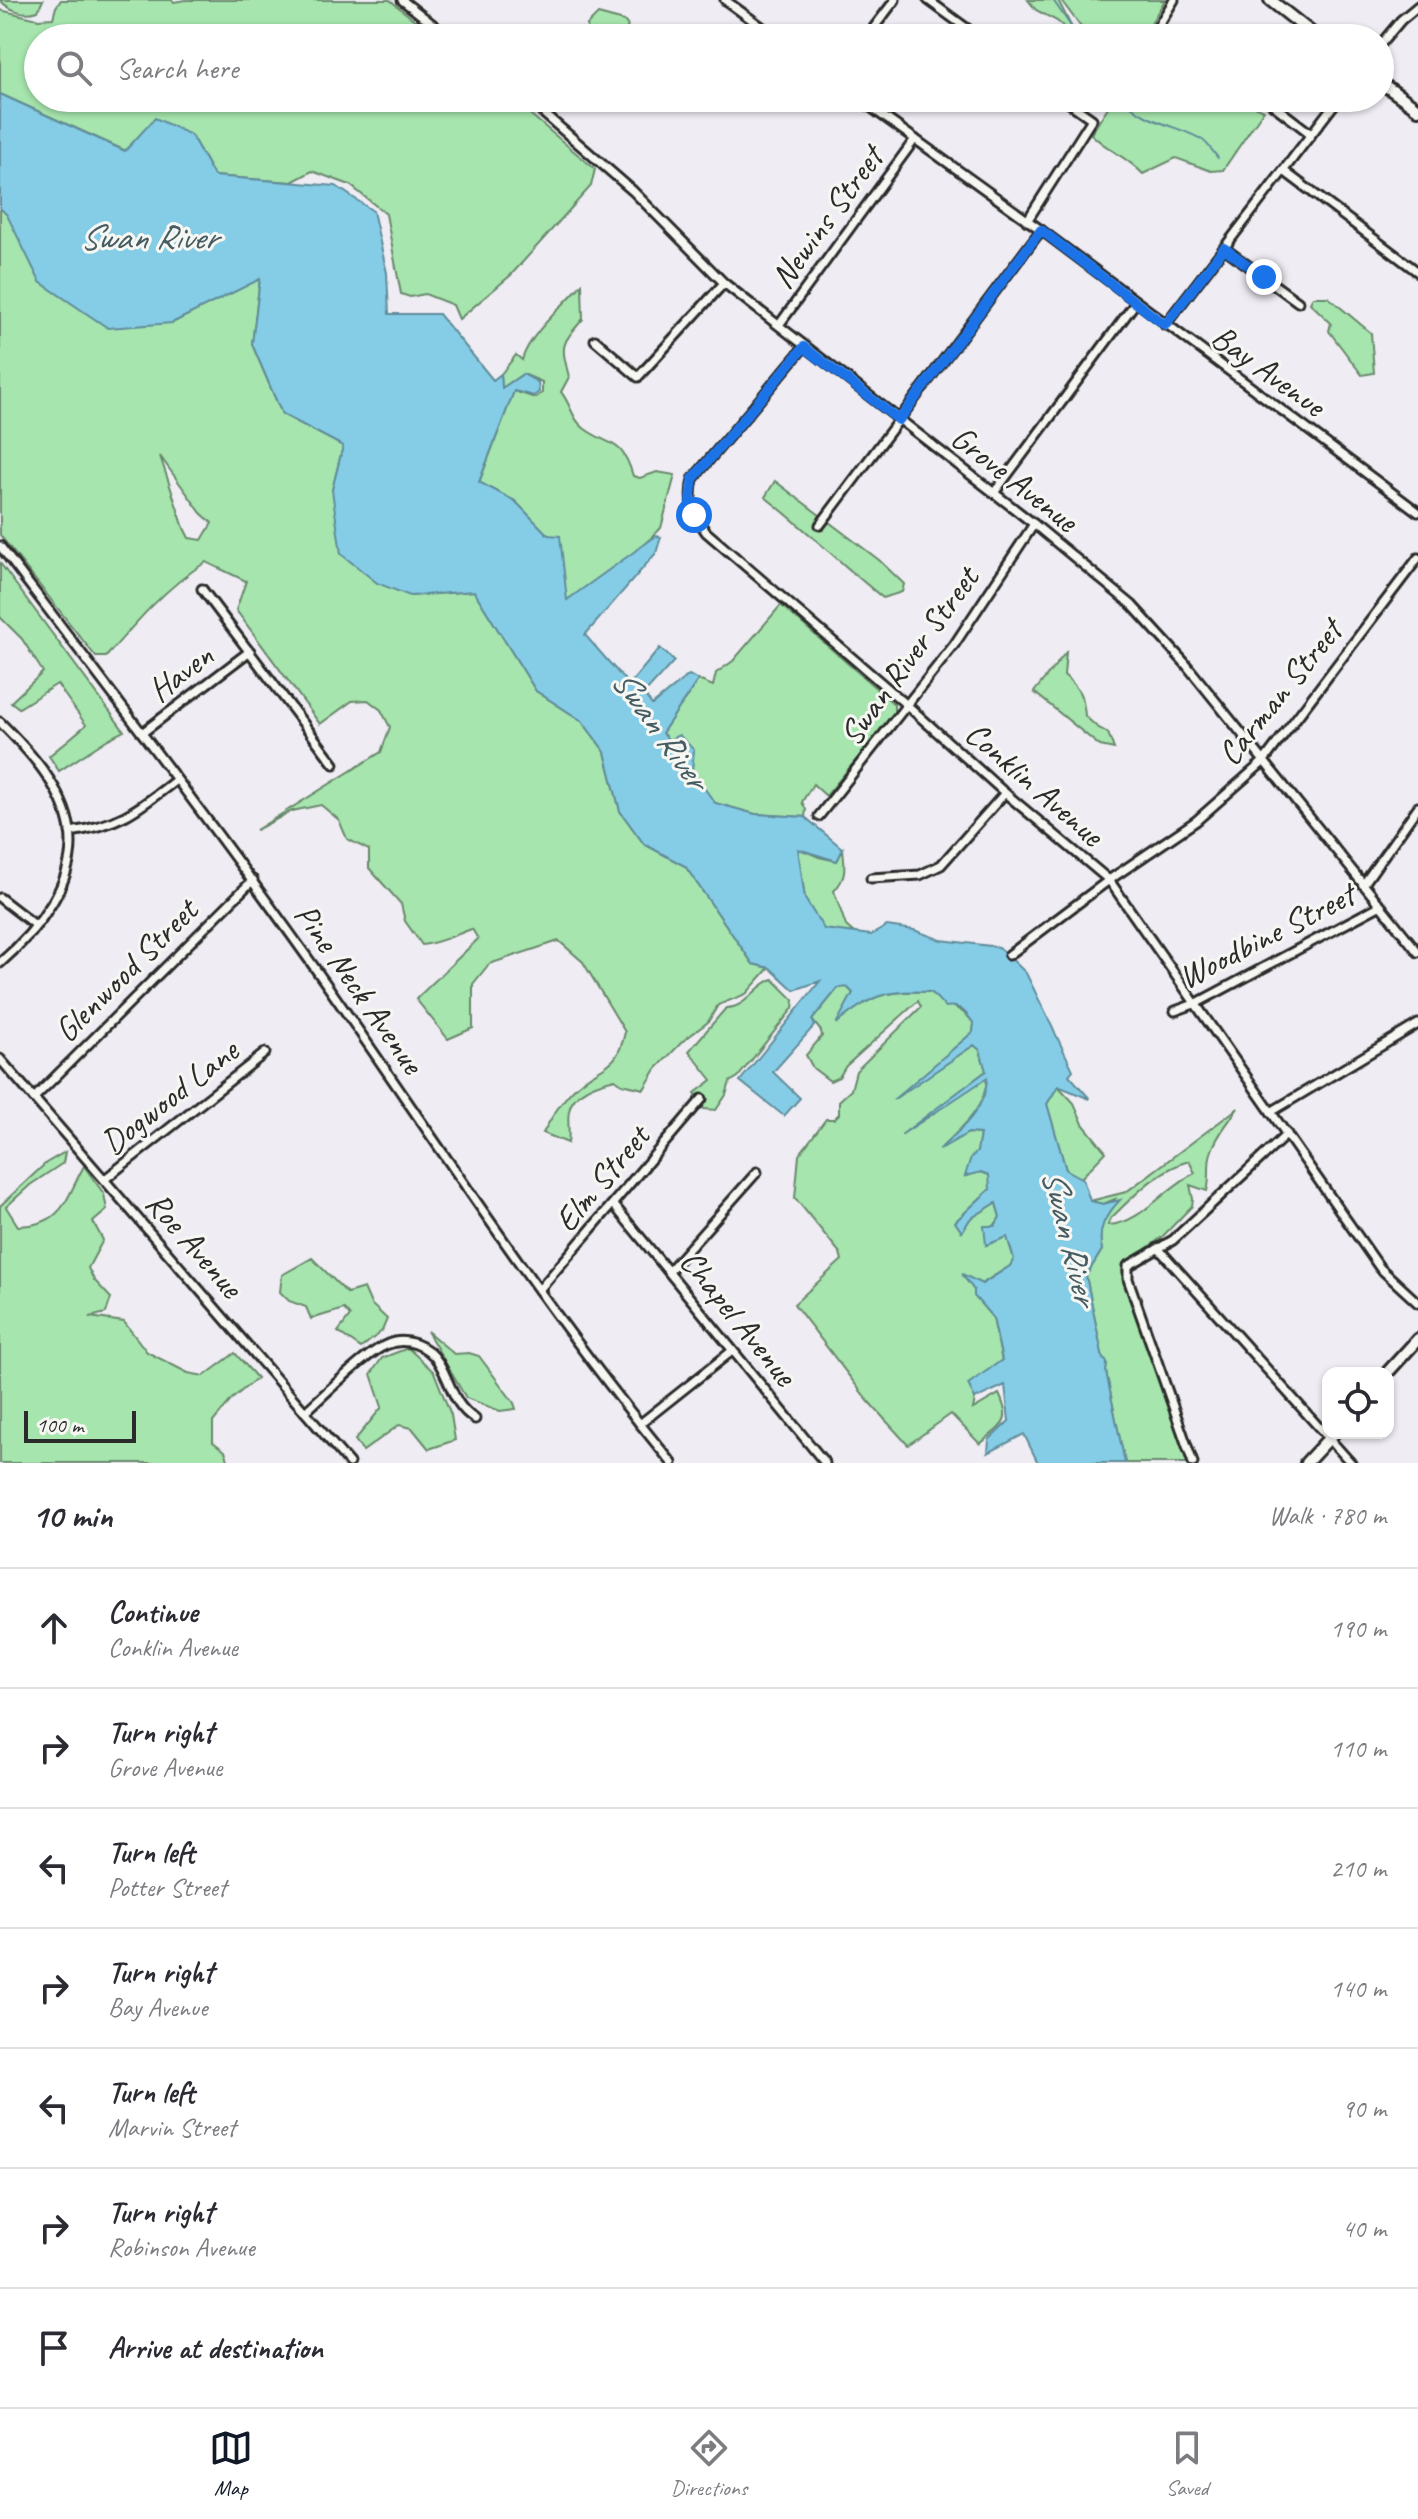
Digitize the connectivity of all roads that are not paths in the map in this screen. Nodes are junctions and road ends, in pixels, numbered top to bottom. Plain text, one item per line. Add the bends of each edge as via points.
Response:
1 (402, 0) edge
2 (725, 0) edge
3 (895, 0) edge
4 (928, 0) edge
5 (1174, 0) edge
6 (1270, 0) edge
7 (1418, 6) edge
8 (432, 24) edge
9 (758, 24) edge
10 (877, 24) edge
11 (961, 24) edge
12 (1159, 24) edge
13 (1300, 24) edge
14 (1394, 29) edge
15 (1394, 92) edge
16 (1418, 109) edge
17 (542, 112) edge
18 (877, 112) edge
19 (1082, 112) edge
20 (1282, 112) edge
21 (1328, 112) edge
22 (1311, 134) junction
23 (915, 139) junction
24 (1284, 171) junction
25 (1027, 221) junction
26 (1041, 230) junction
27 (1224, 248) junction
28 (1418, 272) edge
29 (724, 283) junction
30 (1136, 302) junction
31 (1298, 302) dead end
32 (779, 325) junction
33 (1165, 325) junction
34 (595, 340) dead end
35 (804, 347) junction
36 (899, 420) junction
37 (994, 493) junction
38 (1418, 512) edge
39 (1034, 524) junction
40 (820, 525) dead end
41 (0, 546) edge
42 (1418, 558) edge
43 (202, 589) dead end
44 (250, 651) junction
45 (908, 706) junction
46 (0, 722) edge
47 (142, 733) junction
48 (1263, 762) junction
49 (334, 764) dead end
50 (176, 780) junction
51 (1005, 793) junction
52 (1418, 807) edge
53 (819, 816) dead end
54 (70, 832) junction
55 (871, 878) dead end
56 (253, 880) junction
57 (1109, 880) junction
58 (1363, 885) junction
59 (0, 898) edge
60 (1381, 905) junction
61 (35, 925) junction
62 (1418, 951) edge
63 (1009, 955) dead end
64 (0, 963) edge
65 (1197, 1003) junction
66 (1175, 1011) dead end
67 (1418, 1024) edge
68 (265, 1053) dead end
69 (0, 1059) edge
70 (34, 1098) junction
71 (702, 1099) dead end
72 (1271, 1112) junction
73 (1287, 1134) junction
74 (757, 1172) dead end
75 (105, 1179) junction
76 (613, 1204) junction
77 (1158, 1248) junction
78 (669, 1271) junction
79 (539, 1290) junction
80 (1418, 1303) edge
81 (1418, 1339) edge
82 (732, 1351) junction
83 (1392, 1367) edge
84 (305, 1412) junction
85 (475, 1419) dead end
86 (640, 1424) junction
87 (1322, 1425) edge
88 (1327, 1439) edge
89 (1334, 1439) edge
90 (349, 1463) edge
91 (672, 1463) edge
92 (825, 1463) edge
93 (1193, 1463) edge
94 (1306, 1463) edge
95 (1351, 1463) edge

1 - 8 street
2 - 9 street
3 - 10 street
4 - 11 street
5 - 12 street
6 - 13 street
7 - 14 street
15 - 16 street
17 - 29 street, Grove Avenue via 633,191
18 - 23 street, Bay Avenue
19 - 25 street via 1092,119
20 - 22 street
21 - 22 street
22 - 24 street
23 - 25 street, Bay Avenue
23 - 32 street, Newins Street
24 - 27 street
24 - 28 street
25 - 26 street, Bay Avenue
26 - 30 street, Bay Avenue
26 - 36 street
27 - 31 street
27 - 33 street
29 - 32 street, Grove Avenue
29 - 34 street via 638,377
30 - 33 street, Bay Avenue
30 - 37 street
32 - 35 street, Grove Avenue
33 - 38 street, Bay Avenue
35 - 36 street, Grove Avenue
35 - 45 street, Conklin Avenue via 693,479 690,502 706,532
36 - 37 street, Grove Avenue
36 - 40 street
37 - 39 street, Grove Avenue
39 - 45 street, Swan River Street
39 - 48 street, Grove Avenue via 1155,628
41 - 47 street, Pine Neck Avenue
42 - 48 street, Carman Street
43 - 44 street
44 - 47 street, Haven
44 - 49 street
45 - 51 street, Conklin Avenue
45 - 53 street, Swan River Street
46 - 54 street via 44,771
47 - 50 street, Pine Neck Avenue
48 - 57 street, Carman Street via 1196,821
48 - 58 street, Grove Avenue
50 - 54 street via 123,819
50 - 56 street, Pine Neck Avenue
51 - 55 street via 941,865 920,875
51 - 57 street, Conklin Avenue
52 - 58 street
54 - 61 street via 61,885
56 - 70 street, Glenwood Street
56 - 79 street, Pine Neck Avenue
57 - 63 street, Carman Street
57 - 65 street, Conklin Avenue
58 - 60 street, Grove Avenue
59 - 61 street
60 - 62 street, Grove Avenue
60 - 65 street, Woodbine Street
61 - 64 street
65 - 66 street, Woodbine Street
65 - 72 street, Conklin Avenue
67 - 72 street
68 - 75 street, Dogwood Lane
69 - 70 street, Roe Avenue
70 - 75 street, Roe Avenue
71 - 76 street, Elm Street
72 - 73 street, Conklin Avenue
73 - 77 street
73 - 80 street, Conklin Avenue via 1380,1268
74 - 78 street
75 - 84 street, Roe Avenue
76 - 78 street, Chapel Avenue
76 - 79 street, Elm Street
77 - 87 street
77 - 93 street via 1128,1266 1128,1279
78 - 82 street, Chapel Avenue
79 - 86 street, Pine Neck Avenue
81 - 83 street
82 - 86 street
82 - 92 street, Chapel Avenue
84 - 85 street via 380,1348 397,1341 411,1342 435,1356 461,1410
84 - 90 street, Roe Avenue
86 - 91 street, Pine Neck Avenue
88 - 94 street
89 - 95 street

